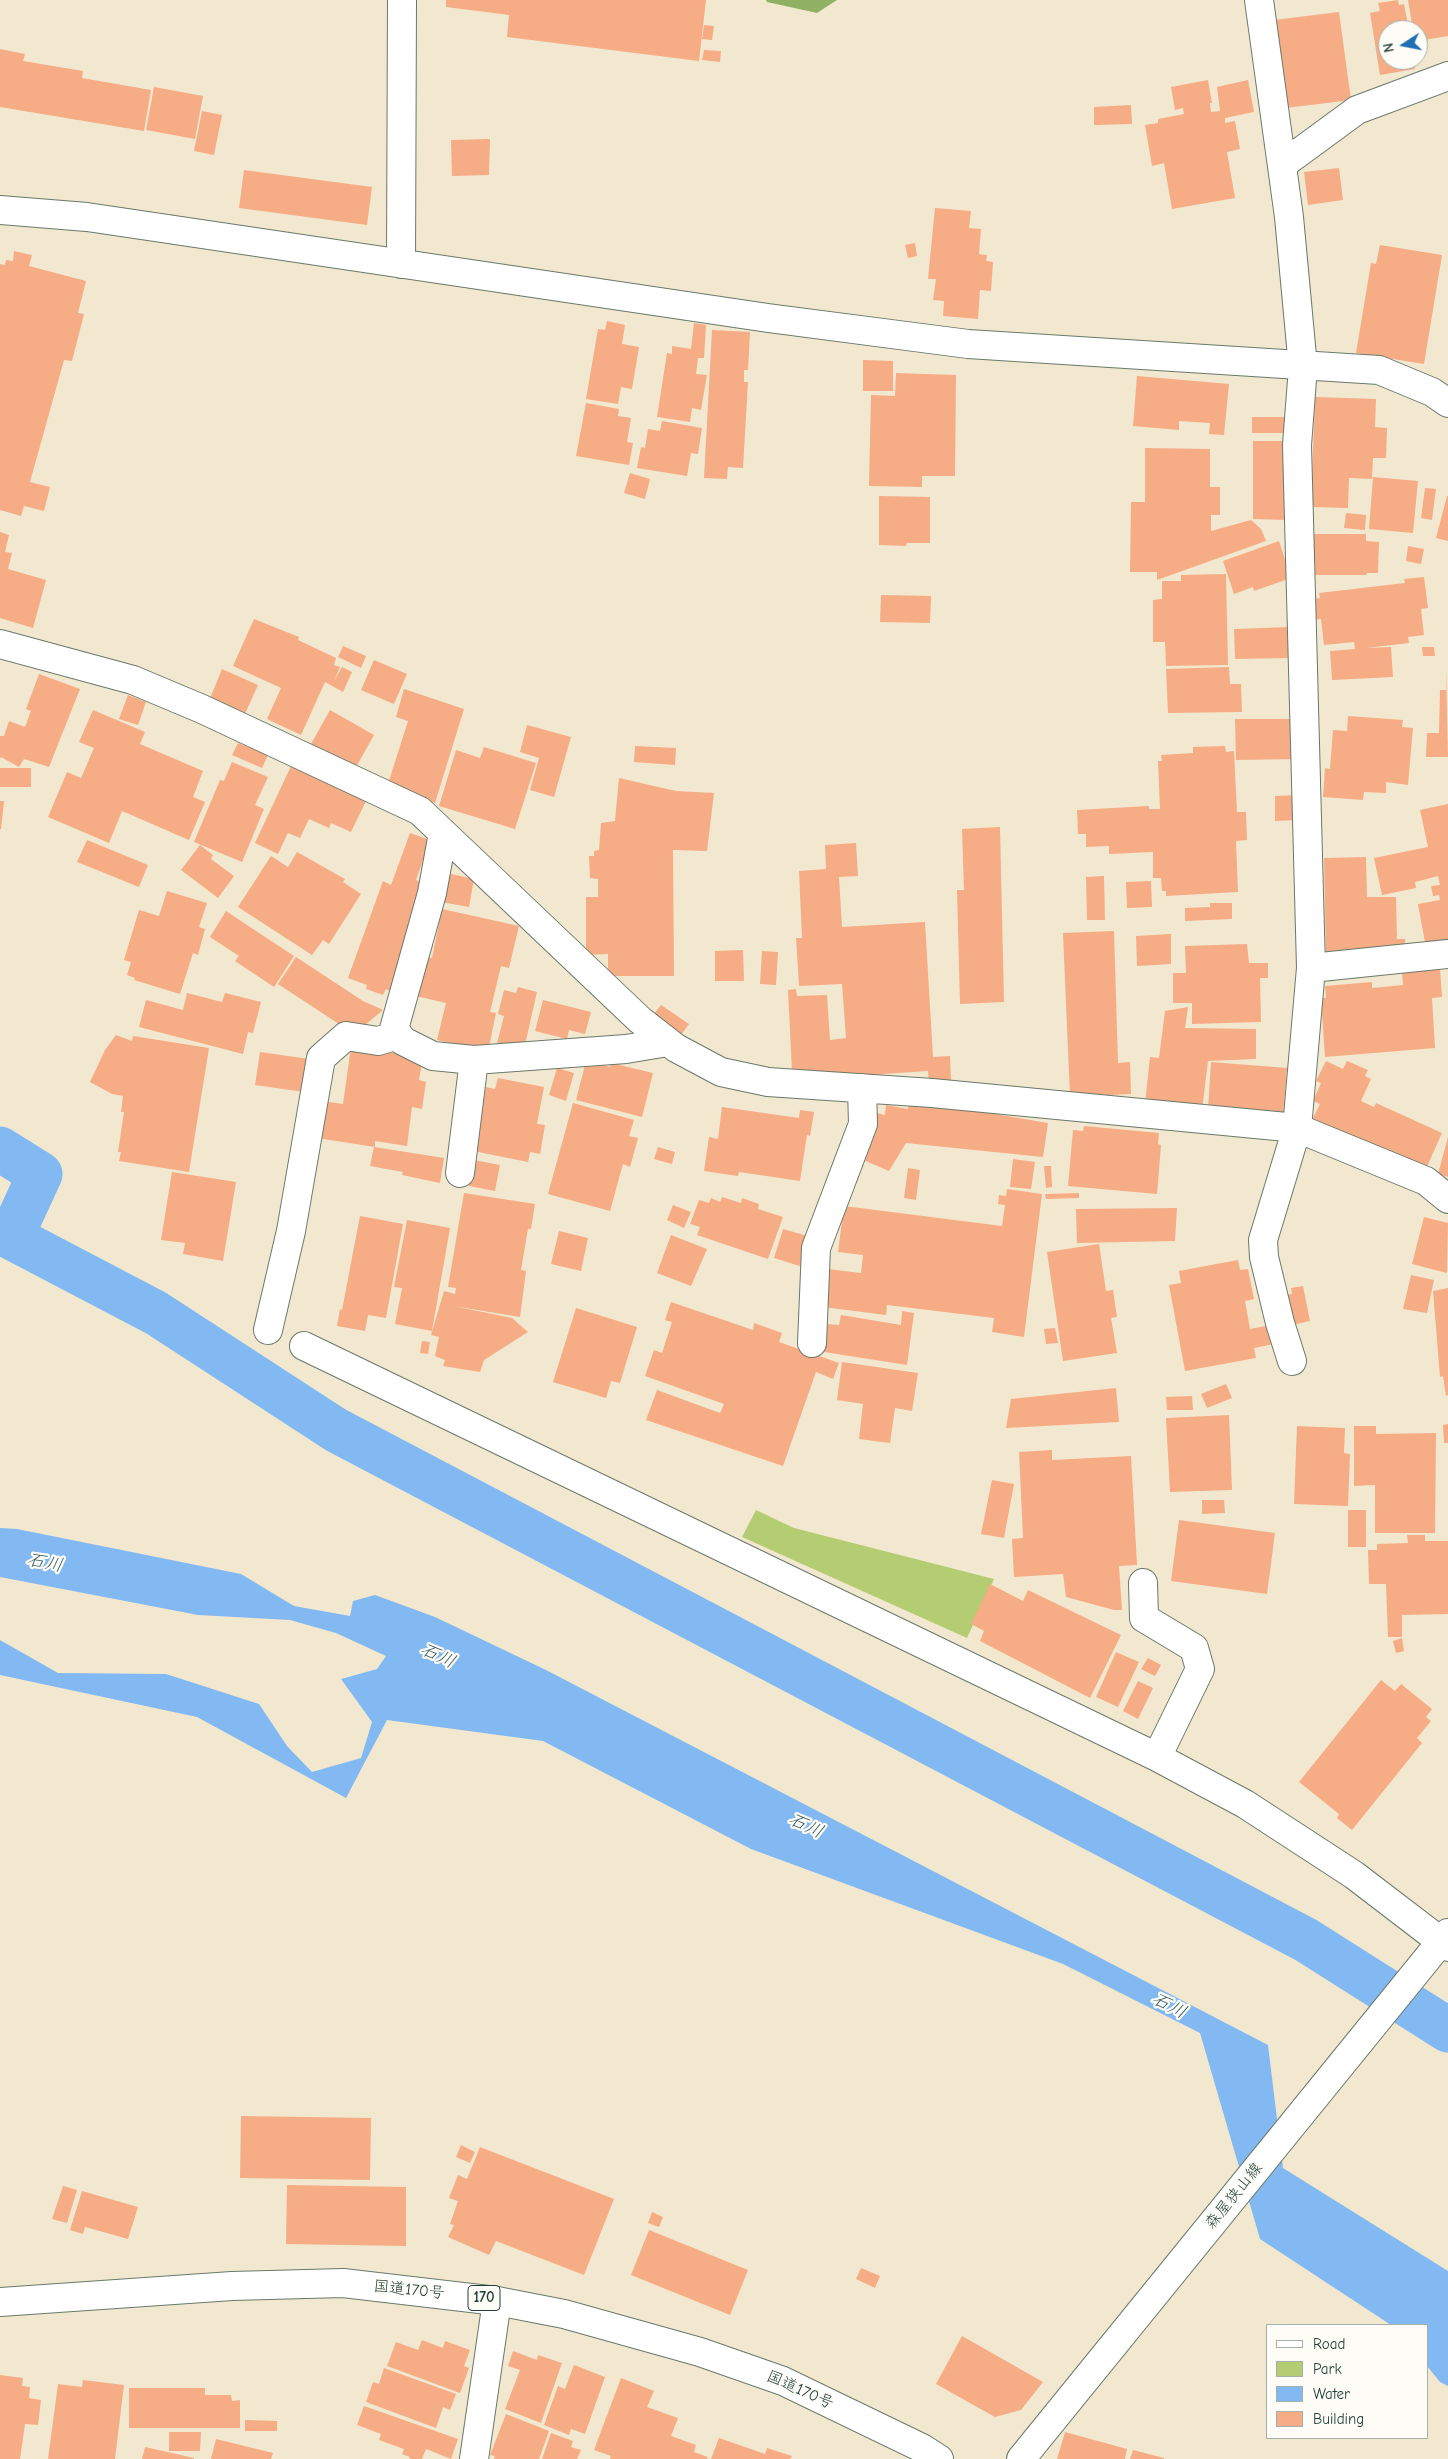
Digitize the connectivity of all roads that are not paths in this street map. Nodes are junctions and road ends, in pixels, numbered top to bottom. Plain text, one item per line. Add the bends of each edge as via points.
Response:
1 (402, 0) edge
2 (1259, 0) edge
3 (1448, 76) edge
4 (1282, 165) junction
5 (0, 210) edge
6 (401, 264) junction
7 (1303, 367) junction
8 (1448, 404) edge
9 (0, 644) edge
10 (443, 832) junction
11 (1448, 954) edge
12 (1311, 968) junction
13 (398, 1035) junction
14 (668, 1042) junction
15 (474, 1060) junction
16 (862, 1088) junction
17 (1297, 1128) junction
18 (460, 1173) dead end
19 (1448, 1199) edge
20 (268, 1330) dead end
21 (812, 1342) dead end
22 (304, 1346) dead end
23 (1292, 1361) dead end
24 (1143, 1583) dead end
25 (1157, 1757) junction
26 (1442, 1944) edge
27 (497, 2301) junction
28 (0, 2302) edge
29 (474, 2459) edge
30 (939, 2459) edge
31 (1020, 2459) edge

1 - 6 main road
2 - 4 main road
3 - 4 main road via 1357,110
4 - 7 main road
5 - 6 main road via 87,217
6 - 7 main road via 968,344
7 - 8 main road via 1379,370 1432,392
7 - 12 main road via 1297,445
9 - 10 main road via 104,671 150,687 420,811
10 - 13 main road via 432,894 394,1029
10 - 14 main road via 640,1020
11 - 12 main road
12 - 17 main road
13 - 15 main road via 432,1056
13 - 20 main road via 378,1041 346,1036 321,1058 291,1230
14 - 15 main road via 626,1049
14 - 16 main road via 721,1072 768,1082
15 - 18 main road
16 - 17 main road
16 - 21 main road via 862,1124 816,1248
17 - 19 main road via 1426,1181
17 - 23 main road via 1263,1240 1264,1257
22 - 25 main road
24 - 25 main road via 1144,1618 1194,1648 1200,1669
25 - 26 main road via 1245,1804 1337,1864
26 - 31 main road, 森屋狭山線
27 - 28 main road, 国道170号 / 170 via 343,2283 232,2286
27 - 29 main road
27 - 30 main road, 国道170号 / 170 via 564,2314 700,2352 783,2381

